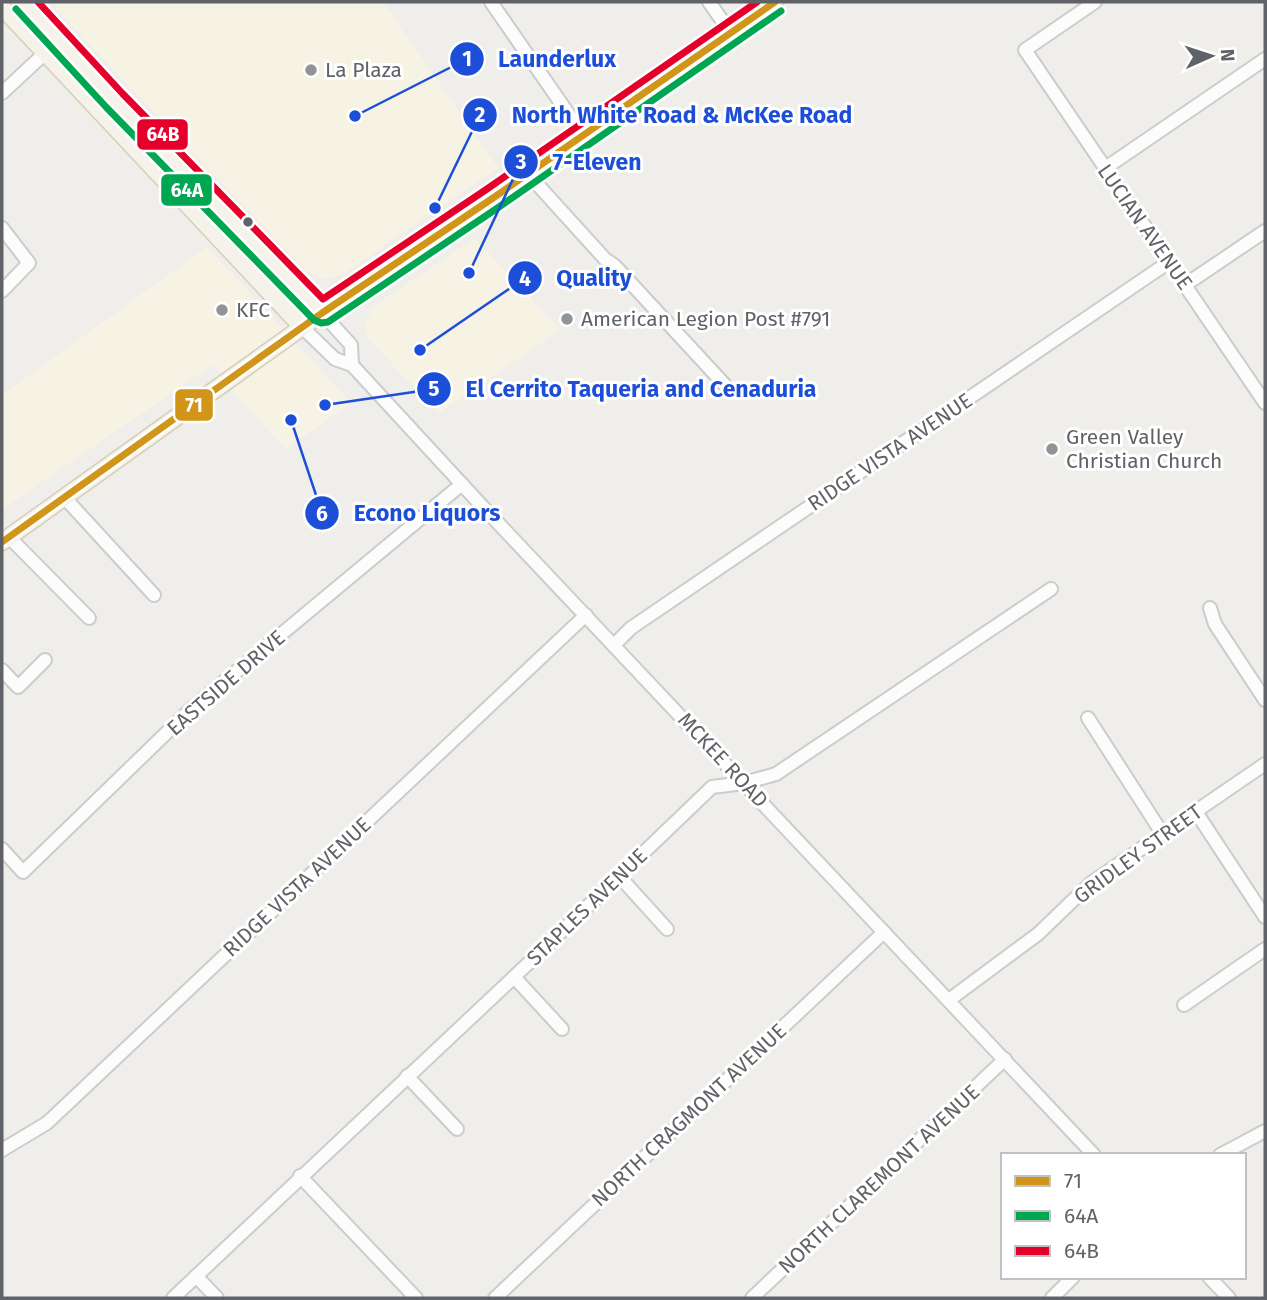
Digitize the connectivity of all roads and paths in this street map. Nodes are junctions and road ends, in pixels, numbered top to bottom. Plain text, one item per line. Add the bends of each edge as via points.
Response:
1 (24, 2) edge
2 (491, 2) edge
3 (709, 2) edge
4 (775, 2) edge
5 (1095, 2) edge
6 (5, 5) edge
7 (731, 33) junction
8 (58, 41) junction
9 (45, 54) junction
10 (1265, 59) edge
11 (2, 93) edge
12 (583, 135) junction
13 (1104, 169) junction
14 (527, 173) junction
15 (2, 228) edge
16 (1265, 231) edge
17 (1169, 262) junction
18 (1185, 285) junction
19 (2, 291) edge
20 (322, 313) junction
21 (302, 327) junction
22 (352, 365) junction
23 (724, 384) dead end
24 (1265, 403) edge
25 (462, 484) junction
26 (64, 497) junction
27 (5, 540) edge
28 (1051, 589) dead end
29 (154, 595) dead end
30 (1210, 608) dead end
31 (586, 615) junction
32 (89, 618) dead end
33 (614, 645) junction
34 (45, 660) dead end
35 (2, 670) edge
36 (1265, 700) edge
37 (1088, 718) dead end
38 (1265, 764) edge
39 (744, 783) junction
40 (1196, 812) junction
41 (1162, 833) junction
42 (2, 849) edge
43 (619, 876) junction
44 (1265, 917) edge
45 (667, 929) dead end
46 (884, 932) junction
47 (1265, 949) edge
48 (514, 977) junction
49 (949, 1000) junction
50 (1184, 1005) dead end
51 (562, 1029) dead end
52 (1005, 1059) junction
53 (407, 1076) junction
54 (457, 1129) dead end
55 (1265, 1131) edge
56 (2, 1150) edge
57 (1092, 1153) edge
58 (1224, 1153) edge
59 (300, 1176) junction
60 (196, 1276) junction
61 (1071, 1279) edge
62 (1211, 1279) edge
63 (173, 1298) edge
64 (217, 1298) edge
65 (416, 1298) edge
66 (495, 1298) edge
67 (752, 1298) edge
68 (1052, 1298) edge
69 (1229, 1298) edge

1 - 8 main road, MCKEE ROAD
2 - 12 street
3 - 7 street
4 - 7 main road
5 - 13 street, LUCIAN AVENUE via 1025,50
6 - 9 main road, MCKEE ROAD
7 - 12 main road
8 - 9 street
8 - 20 main road, MCKEE ROAD
9 - 11 street
9 - 21 main road, MCKEE ROAD
10 - 13 street
12 - 14 main road
13 - 17 street, LUCIAN AVENUE
14 - 20 main road
14 - 23 street
15 - 19 street via 29,263
16 - 18 street
17 - 18 street, LUCIAN AVENUE
17 - 33 street, RIDGE VISTA AVENUE via 631,628
18 - 24 street, LUCIAN AVENUE
20 - 21 main road
20 - 22 street, MCKEE ROAD via 351,345
21 - 22 street, MCKEE ROAD via 335,359
21 - 26 main road
22 - 25 street, MCKEE ROAD
25 - 31 street, MCKEE ROAD
25 - 42 street, EASTSIDE DRIVE via 190,710 23,872
26 - 27 main road
26 - 29 street
27 - 32 street
28 - 39 street, STAPLES AVENUE via 776,775
30 - 36 street via 1215,624
31 - 33 street, MCKEE ROAD
31 - 56 street, RIDGE VISTA AVENUE via 47,1123
33 - 39 street, MCKEE ROAD
34 - 35 street via 18,687
37 - 41 street
38 - 40 street, GRIDLEY STREET
39 - 43 street, STAPLES AVENUE via 712,787
39 - 46 street, MCKEE ROAD
40 - 41 street, GRIDLEY STREET
40 - 44 street
41 - 49 street, GRIDLEY STREET via 1091,883 1038,934
43 - 45 street
43 - 48 street, STAPLES AVENUE
46 - 49 street, MCKEE ROAD
46 - 66 street, NORTH CRAGMONT AVENUE
47 - 50 street
48 - 51 street
48 - 53 street, STAPLES AVENUE
49 - 52 street, MCKEE ROAD
52 - 57 street, MCKEE ROAD
52 - 67 street, NORTH CLAREMONT AVENUE
53 - 54 street
53 - 59 street, STAPLES AVENUE
55 - 58 street
59 - 60 street, STAPLES AVENUE
59 - 65 street
60 - 63 street, STAPLES AVENUE
60 - 64 street
61 - 68 street
62 - 69 street

